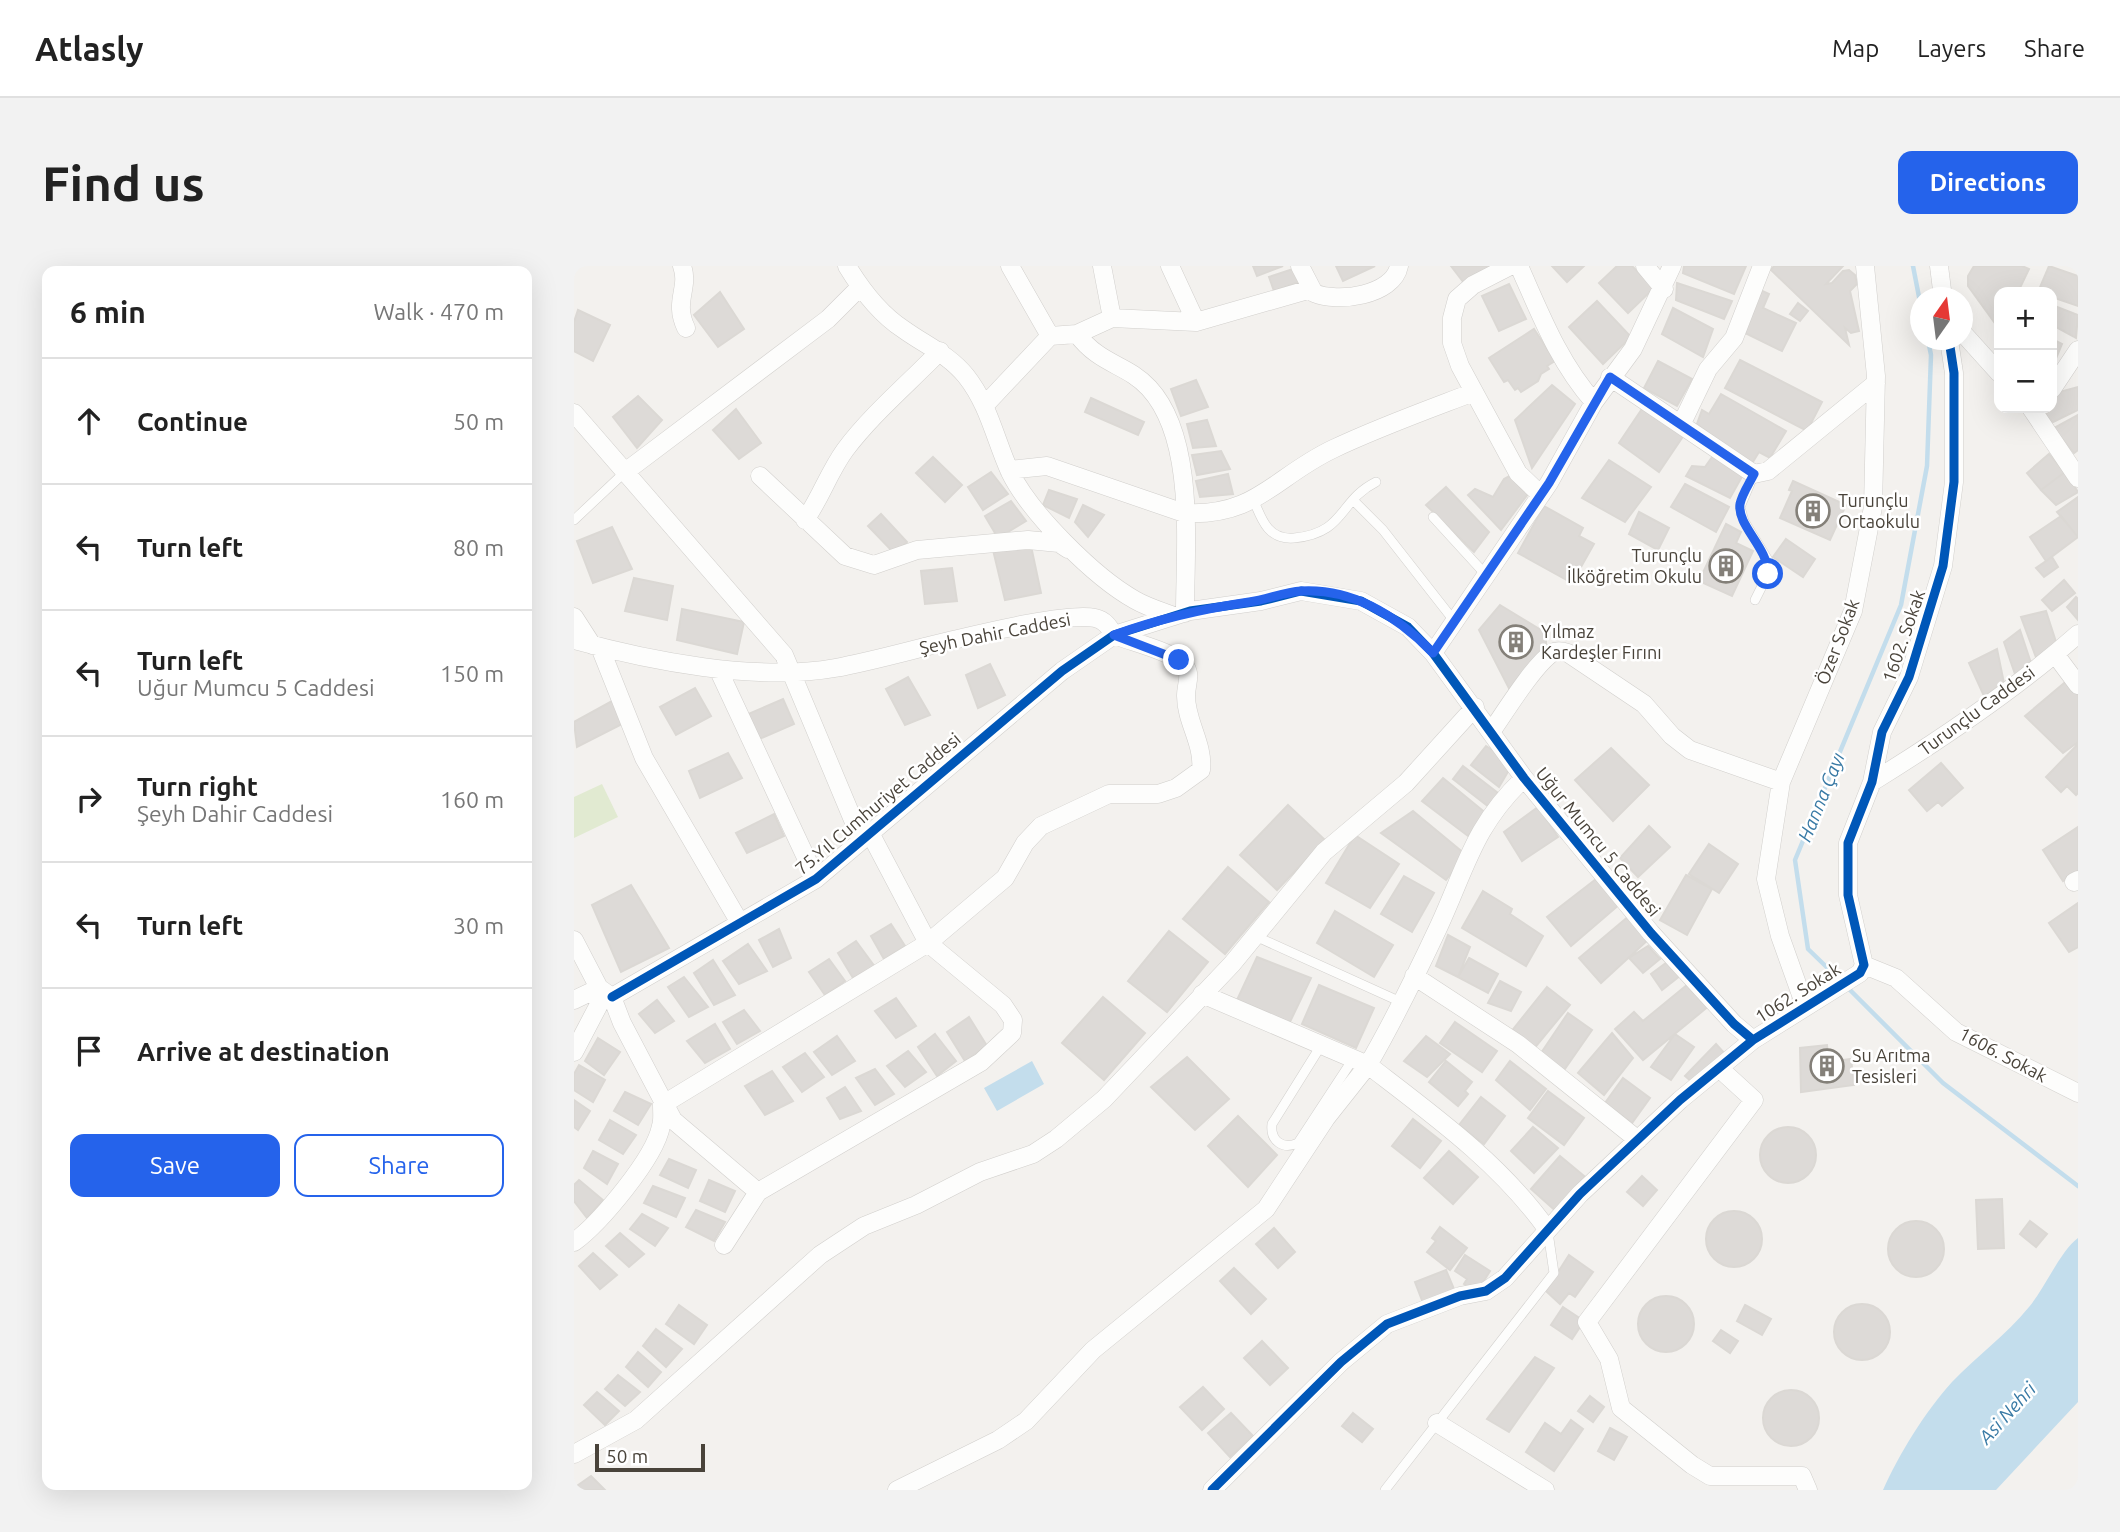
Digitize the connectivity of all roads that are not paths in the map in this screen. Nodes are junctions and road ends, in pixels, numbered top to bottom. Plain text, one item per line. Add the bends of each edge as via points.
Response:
1 (682, 266) edge
2 (846, 266) edge
3 (1010, 266) edge
4 (1102, 266) edge
5 (1170, 266) edge
6 (1300, 266) edge
7 (1399, 266) edge
8 (1510, 266) edge
9 (1519, 266) edge
10 (1645, 266) edge
11 (1672, 266) edge
12 (1762, 266) edge
13 (1866, 266) edge
14 (1940, 267) edge
15 (860, 287) junction
16 (1943, 287) edge
17 (1311, 289) junction
18 (1664, 289) junction
19 (1112, 318) junction
20 (1196, 322) junction
21 (686, 328) dead end
22 (1077, 334) junction
23 (1050, 337) junction
24 (1973, 344) edge
25 (1951, 350) edge
26 (2078, 350) edge
27 (940, 351) junction
28 (1994, 367) edge
29 (1610, 377) junction
30 (2057, 382) edge
31 (1876, 383) junction
32 (1474, 392) junction
33 (1594, 402) junction
34 (985, 404) junction
35 (574, 413) edge
36 (2037, 413) edge
37 (1681, 425) junction
38 (1009, 470) junction
39 (625, 472) junction
40 (1754, 474) junction
41 (760, 476) dead end
42 (2078, 478) edge
43 (1376, 482) dead end
44 (1541, 495) junction
45 (1353, 500) junction
46 (1254, 501) junction
47 (1184, 513) junction
48 (1433, 517) dead end
49 (574, 520) edge
50 (805, 520) junction
51 (1077, 555) junction
52 (1486, 575) junction
53 (1755, 600) dead end
54 (1179, 614) junction
55 (574, 617) edge
56 (1455, 622) junction
57 (2078, 634) edge
58 (1114, 635) junction
59 (574, 640) edge
60 (596, 647) junction
61 (1433, 653) junction
62 (2055, 654) junction
63 (718, 669) junction
64 (790, 673) junction
65 (2078, 685) edge
66 (1475, 707) junction
67 (1491, 732) junction
68 (1524, 778) junction
69 (1781, 782) junction
70 (1872, 782) junction
71 (865, 835) junction
72 (816, 879) junction
73 (740, 923) junction
74 (1254, 935) junction
75 (574, 940) edge
76 (928, 943) junction
77 (1862, 969) junction
78 (1414, 976) junction
79 (606, 993) junction
80 (1202, 995) junction
81 (574, 1000) edge
82 (1401, 1002) junction
83 (1809, 1004) junction
84 (1753, 1040) junction
85 (1322, 1044) junction
86 (574, 1052) edge
87 (1361, 1062) junction
88 (1719, 1068) junction
89 (2078, 1093) edge
90 (662, 1105) junction
91 (1637, 1140) junction
92 (758, 1192) junction
93 (1548, 1229) junction
94 (574, 1242) edge
95 (724, 1245) dead end
96 (1437, 1423) junction
97 (574, 1454) edge
98 (897, 1490) edge
99 (1212, 1490) edge
100 (1385, 1490) edge
101 (1545, 1490) edge
102 (1808, 1490) edge

1 - 21 street via 685,279 679,302
2 - 15 street
3 - 23 street
4 - 19 street
5 - 20 street
6 - 17 street
7 - 17 street via 1388,282 1368,292 1324,298
8 - 32 street via 1468,289 1454,305 1452,343
9 - 33 street via 1568,368
10 - 18 street
11 - 18 street
12 - 37 street via 1734,338 1708,369
13 - 31 street, Özer Sokak
14 - 16 street
15 - 27 street via 901,328
15 - 39 street via 828,319
17 - 20 street
18 - 29 street via 1633,349
19 - 20 street
19 - 22 street
22 - 23 street
22 - 47 street via 1096,356 1146,385 1164,405 1180,464
23 - 34 street
24 - 28 street
25 - 70 street, 1602. Sokak via 1954,482 1943,566 1909,677 1882,732
26 - 30 street
27 - 34 street via 966,376
27 - 50 street via 847,447
29 - 33 street
29 - 37 street
31 - 40 street via 1768,471
31 - 69 street, Özer Sokak via 1873,507 1853,611
32 - 44 street via 1518,473
32 - 46 street via 1318,456
33 - 44 street
34 - 38 street
35 - 39 street
36 - 42 street
37 - 40 street
38 - 47 street via 1047,466
38 - 51 street via 1021,492
39 - 49 lane
39 - 64 street via 784,655
40 - 53 lane via 1740,507 1768,560 1768,574
41 - 50 street
43 - 45 lane
44 - 52 street
45 - 46 lane via 1327,530 1286,538 1269,531
45 - 56 lane via 1383,530
46 - 47 street via 1230,510
47 - 54 street
48 - 52 lane
50 - 51 street via 845,556 874,565 917,550 1028,540 1059,543
51 - 54 street via 1134,600
52 - 56 street
54 - 58 street
54 - 61 street via 1301,591 1339,595 1391,616
55 - 60 street
56 - 61 street
57 - 62 street, Turunçlu Caddesi
58 - 64 street, Şeyh Dahir Caddesi via 1107,623 1095,618 1072,618 989,631 835,668
58 - 71 street, 75.Yıl Cumhuriyet Caddesi via 1062,671
58 - 76 street, Şeyh Dahir Caddesi via 1179,660 1187,669 1186,696 1203,757 1201,770 1176,788 1158,794 1109,794 1041,826 1005,878
59 - 60 street, Şeyh Dahir Caddesi
60 - 63 street, Şeyh Dahir Caddesi
60 - 73 street via 645,758
61 - 66 street, Uğur Mumcu 5 Caddesi
62 - 65 street
62 - 70 street, Turunçlu Caddesi via 1926,749
63 - 64 street, Şeyh Dahir Caddesi
63 - 72 street
64 - 71 street
66 - 67 street, Uğur Mumcu 5 Caddesi
66 - 74 street via 1406,783 1324,852
67 - 68 street, Uğur Mumcu 5 Caddesi
67 - 69 street via 1538,668 1560,651 1644,704 1690,750
68 - 78 street via 1491,813 1475,839
68 - 84 street, Uğur Mumcu 5 Caddesi via 1651,933
69 - 83 street, Özer Sokak via 1766,879 1780,936
70 - 77 street, 1602. Sokak via 1848,843 1849,895
71 - 72 street, 75.Yıl Cumhuriyet Caddesi
71 - 76 street
72 - 73 street, 75.Yıl Cumhuriyet Caddesi
73 - 79 street, 75.Yıl Cumhuriyet Caddesi
74 - 80 street
74 - 82 lane
75 - 79 street
76 - 90 street
76 - 92 street via 1003,1005 1013,1020 1012,1033 981,1062
77 - 83 street, 1062. Sokak
77 - 89 street, 1606. Sokak via 1896,978 1956,1032
78 - 82 street
78 - 91 street via 1518,1044
79 - 81 street, 75.Yıl Cumhuriyet Caddesi
79 - 86 street
79 - 90 street
80 - 85 street
80 - 97 street via 1104,1099 1056,1139 1033,1154 980,1172 864,1226 820,1255 636,1420
82 - 87 street
83 - 84 street, 1062. Sokak
84 - 88 street, 1062. Sokak
85 - 87 street
85 - 87 lane via 1272,1124 1272,1135 1279,1143 1298,1143
87 - 93 street via 1493,1165
87 - 98 street via 1266,1209 1093,1350 1026,1421 998,1440
88 - 91 street, 1062. Sokak
88 - 102 street via 1754,1100 1587,1322 1609,1359 1621,1408 1692,1465 1710,1476 1802,1476
90 - 92 street via 673,1120
90 - 94 street via 661,1129 637,1173 603,1218
91 - 93 street, 1062. Sokak
92 - 95 street
93 - 96 lane via 1554,1273
93 - 99 street, 1062. Sokak via 1515,1270 1486,1291 1387,1324 1341,1362
96 - 100 lane
96 - 101 street

